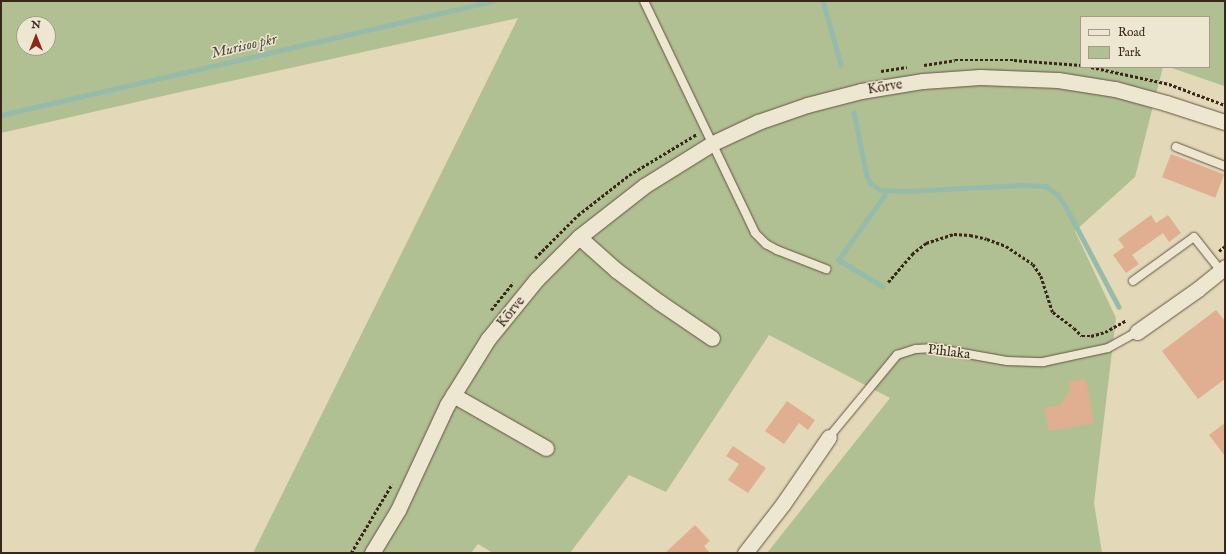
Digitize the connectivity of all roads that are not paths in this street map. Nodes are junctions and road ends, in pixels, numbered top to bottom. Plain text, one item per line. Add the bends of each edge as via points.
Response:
1 (644, 1) edge
2 (1225, 122) edge
3 (713, 143) junction
4 (1176, 147) dead end
5 (1225, 166) edge
6 (579, 237) junction
7 (1223, 269) edge
8 (826, 270) dead end
9 (1134, 281) dead end
10 (1137, 332) joint
11 (712, 338) dead end
12 (453, 395) junction
13 (829, 437) joint
14 (546, 448) dead end
15 (372, 553) edge
16 (745, 553) edge

1 - 3 lane
2 - 3 street, Kõrve via 1115,89 1058,80 980,77 923,81 862,91 806,105 758,122
3 - 6 street, Kõrve via 644,186
3 - 8 lane via 755,233 777,250
4 - 5 lane
6 - 11 street via 616,270
6 - 12 street, Kõrve via 537,279 488,339
7 - 9 lane via 1194,237
7 - 10 street, Pihlaka
10 - 13 lane, Pihlaka via 1108,348 1043,362 1007,361 934,348 916,349 897,355
12 - 14 street
12 - 15 street, Kõrve via 398,510
13 - 16 street, Pihlaka via 783,504

